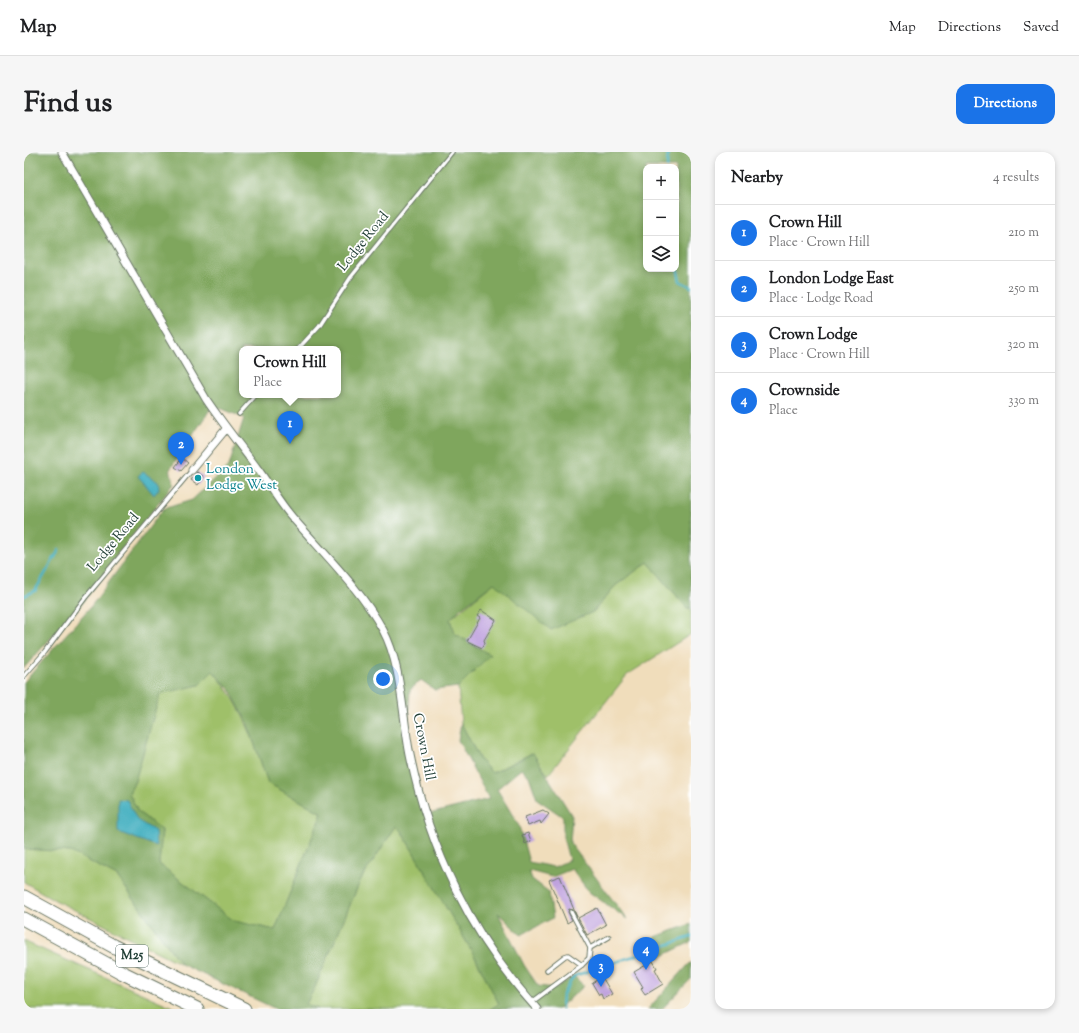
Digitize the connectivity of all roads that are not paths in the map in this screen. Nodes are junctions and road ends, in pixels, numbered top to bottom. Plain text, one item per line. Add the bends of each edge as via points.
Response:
1 (62, 152) edge
2 (452, 152) edge
3 (301, 346) edge
4 (253, 398) edge
5 (239, 414) dead end
6 (226, 429) junction
7 (192, 470) joint
8 (24, 676) edge
9 (24, 897) edge
10 (571, 912) dead end
11 (24, 919) edge
12 (609, 937) dead end
13 (590, 948) junction
14 (582, 965) junction
15 (547, 970) dead end
16 (531, 1003) junction
17 (197, 1009) edge
18 (244, 1009) edge
19 (537, 1009) edge

1 - 6 street, Crown Hill
2 - 3 lane, Lodge Road via 351,276 319,326
4 - 5 lane
6 - 7 street, Lodge Road
6 - 16 street, Crown Hill via 291,516 352,585 383,630 397,675 410,754 433,841 444,868 482,937
7 - 8 lane, Lodge Road via 85,598
9 - 18 highway, M25 via 120,950
10 - 13 lane
11 - 17 highway, M25 via 106,964
12 - 13 lane
13 - 14 lane via 589,958
14 - 15 lane via 568,955
14 - 16 lane
16 - 19 street, Crown Hill

